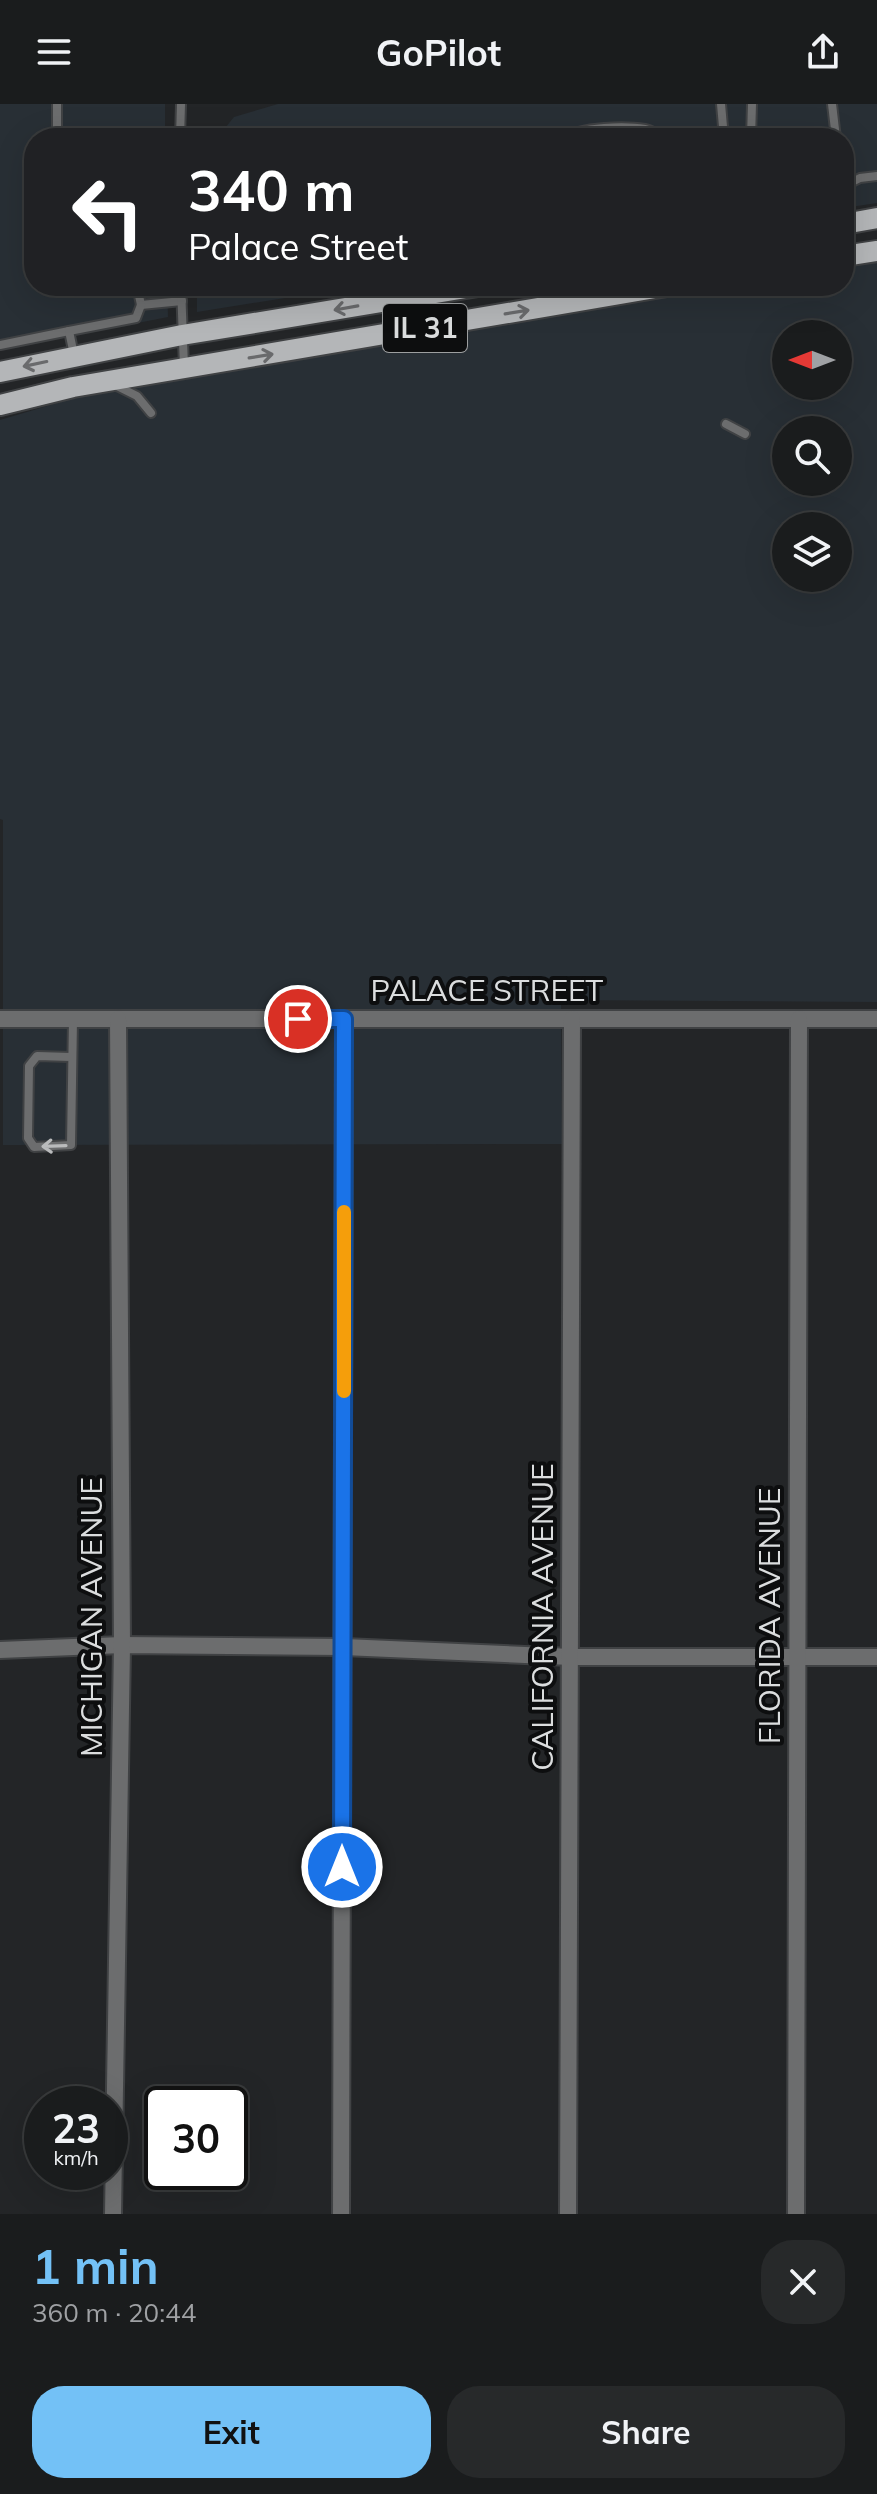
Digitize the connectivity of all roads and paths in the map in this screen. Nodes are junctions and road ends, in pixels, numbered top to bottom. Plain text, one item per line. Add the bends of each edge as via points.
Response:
1 (57, 104) edge
2 (181, 104) edge
3 (721, 104) edge
4 (752, 104) edge
5 (832, 104) edge
6 (57, 128) edge
7 (180, 128) edge
8 (723, 128) edge
9 (751, 128) edge
10 (835, 128) edge
11 (877, 176) edge
12 (854, 181) edge
13 (854, 217) edge
14 (877, 218) edge
15 (877, 251) edge
16 (854, 254) edge
17 (139, 296) edge
18 (182, 296) edge
19 (418, 296) edge
20 (608, 296) edge
21 (182, 301) junction
22 (141, 305) junction
23 (69, 331) junction
24 (182, 335) junction
25 (0, 345) edge
26 (74, 356) junction
27 (184, 368) junction
28 (0, 372) edge
29 (109, 382) junction
30 (0, 405) edge
31 (151, 413) dead end
32 (726, 424) dead end
33 (745, 434) dead end
34 (0, 1019) edge
35 (73, 1019) junction
36 (118, 1019) junction
37 (344, 1019) junction
38 (572, 1019) junction
39 (799, 1019) junction
40 (877, 1019) edge
41 (71, 1057) junction
42 (122, 1645) junction
43 (344, 1647) junction
44 (0, 1650) edge
45 (571, 1657) junction
46 (798, 1657) junction
47 (877, 1657) edge
48 (113, 2214) edge
49 (341, 2214) edge
50 (568, 2214) edge
51 (796, 2214) edge

1 - 6 lane
2 - 7 lane
3 - 8 lane
4 - 9 lane
5 - 10 lane
11 - 12 lane
13 - 14 main road
15 - 16 main road
17 - 22 lane
18 - 21 lane
19 -> 24 main road
27 -> 20 main road, IL 31
21 - 22 lane
21 - 24 lane
22 - 23 lane via 136,318
23 - 25 lane
23 - 26 lane
24 - 26 main road
24 - 27 lane
26 -> 28 main road
27 - 29 main road, IL 31
29 - 30 main road, IL 31
29 - 31 lane via 137,396
32 - 33 lane
34 - 35 street, PALACE STREET
35 - 36 street, PALACE STREET
35 - 41 lane
36 - 37 street, PALACE STREET
36 - 42 street, MICHIGAN AVENUE
37 - 38 street, PALACE STREET
37 - 43 street
38 - 39 street, PALACE STREET
38 - 45 street, CALIFORNIA AVENUE
39 - 40 street, PALACE STREET
39 - 46 street, FLORIDA AVENUE
41 -> 41 lane via 71,1145 34,1147 28,1138 29,1066 37,1056
42 - 43 street
42 - 44 street
42 - 48 street, MICHIGAN AVENUE
43 - 45 street
43 - 49 street
45 - 46 street
45 - 50 street, CALIFORNIA AVENUE
46 - 47 street
46 - 51 street, FLORIDA AVENUE

